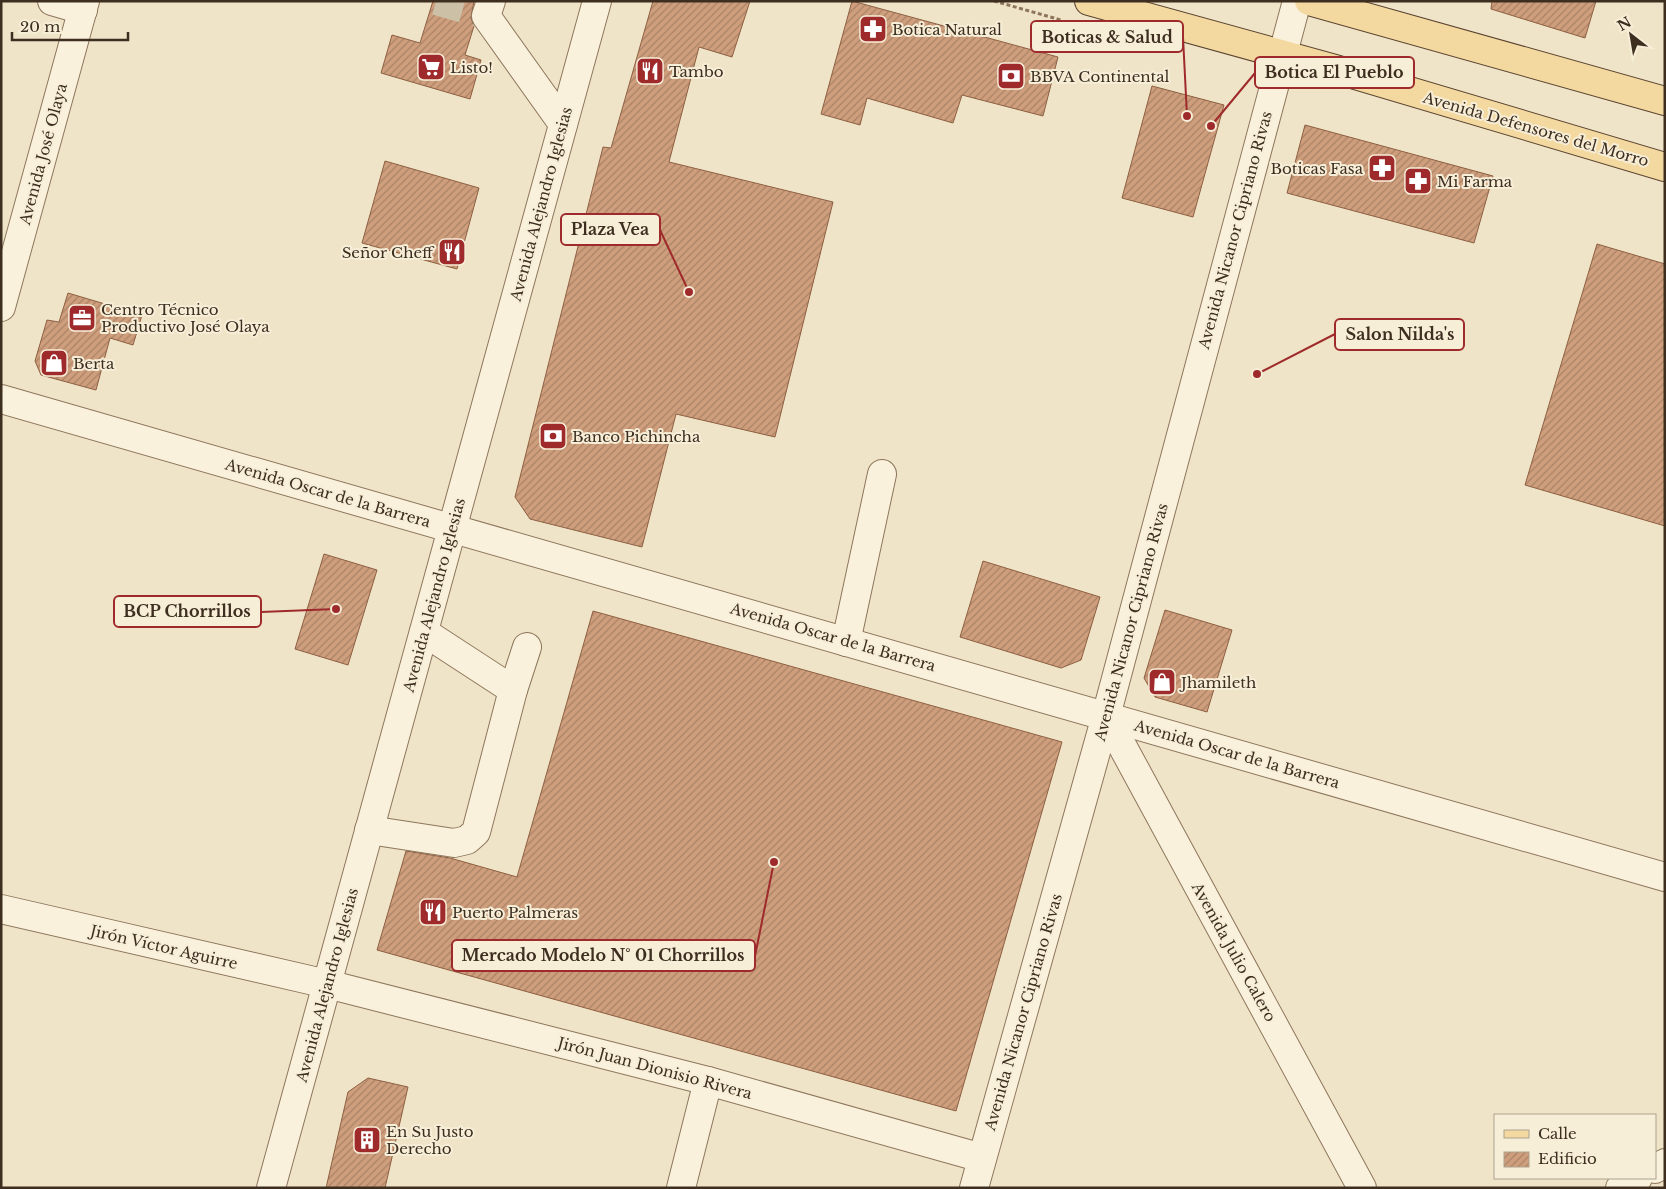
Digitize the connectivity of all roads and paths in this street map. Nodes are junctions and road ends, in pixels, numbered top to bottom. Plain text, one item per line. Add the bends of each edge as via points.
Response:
1 (52, 1) edge
2 (596, 1) edge
3 (1089, 1) edge
4 (1297, 1) edge
5 (1309, 1) edge
6 (84, 5) edge
7 (485, 10) tunnel mouth
8 (1282, 54) junction
9 (1665, 101) edge
10 (563, 124) junction
11 (1665, 167) edge
12 (6, 270) edge
13 (1, 307) edge
14 (1, 399) edge
15 (882, 474) dead end
16 (452, 528) junction
17 (424, 632) junction
18 (846, 642) junction
19 (527, 647) dead end
20 (513, 690) junction
21 (1106, 716) junction
22 (369, 830) junction
23 (1665, 877) edge
24 (1, 909) edge
25 (327, 984) junction
26 (708, 1081) junction
27 (982, 1158) junction
28 (1636, 1179) edge
29 (271, 1188) edge
30 (681, 1188) edge
31 (974, 1188) edge
32 (1362, 1188) edge
33 (1620, 1188) edge

1 - 6 street
2 - 10 street, Avenida Alejandro Iglesias
3 - 8 main road, Avenida Defensores del Morro
4 - 8 street, Avenida Nicanor Cipriano Rivas
5 - 9 main road
6 - 12 street, Avenida José Olaya
7 - 10 street
8 - 11 main road, Avenida Defensores del Morro
8 - 21 street, Avenida Nicanor Cipriano Rivas
10 - 16 street, Avenida Alejandro Iglesias
12 - 13 street, Avenida José Olaya
14 - 16 street, Avenida Oscar de la Barrera
15 - 18 street
16 - 17 street, Avenida Alejandro Iglesias
16 - 18 street, Avenida Oscar de la Barrera
17 - 20 street
17 - 22 street, Avenida Alejandro Iglesias
18 - 21 street, Avenida Oscar de la Barrera
19 - 20 street
20 - 22 street via 476,832 467,840 454,843
21 - 23 street, Avenida Oscar de la Barrera
21 - 27 street, Avenida Nicanor Cipriano Rivas
21 - 32 street, Avenida Julio Calero
22 - 25 street, Avenida Alejandro Iglesias
24 - 25 street, Jirón Víctor Aguirre
25 - 26 street, Jirón Juan Dionisio Rivera
25 - 29 street, Avenida Alejandro Iglesias
26 - 27 street, Jirón Juan Dionisio Rivera
26 - 30 street
27 - 31 street, Avenida Nicanor Cipriano Rivas
28 - 33 street

